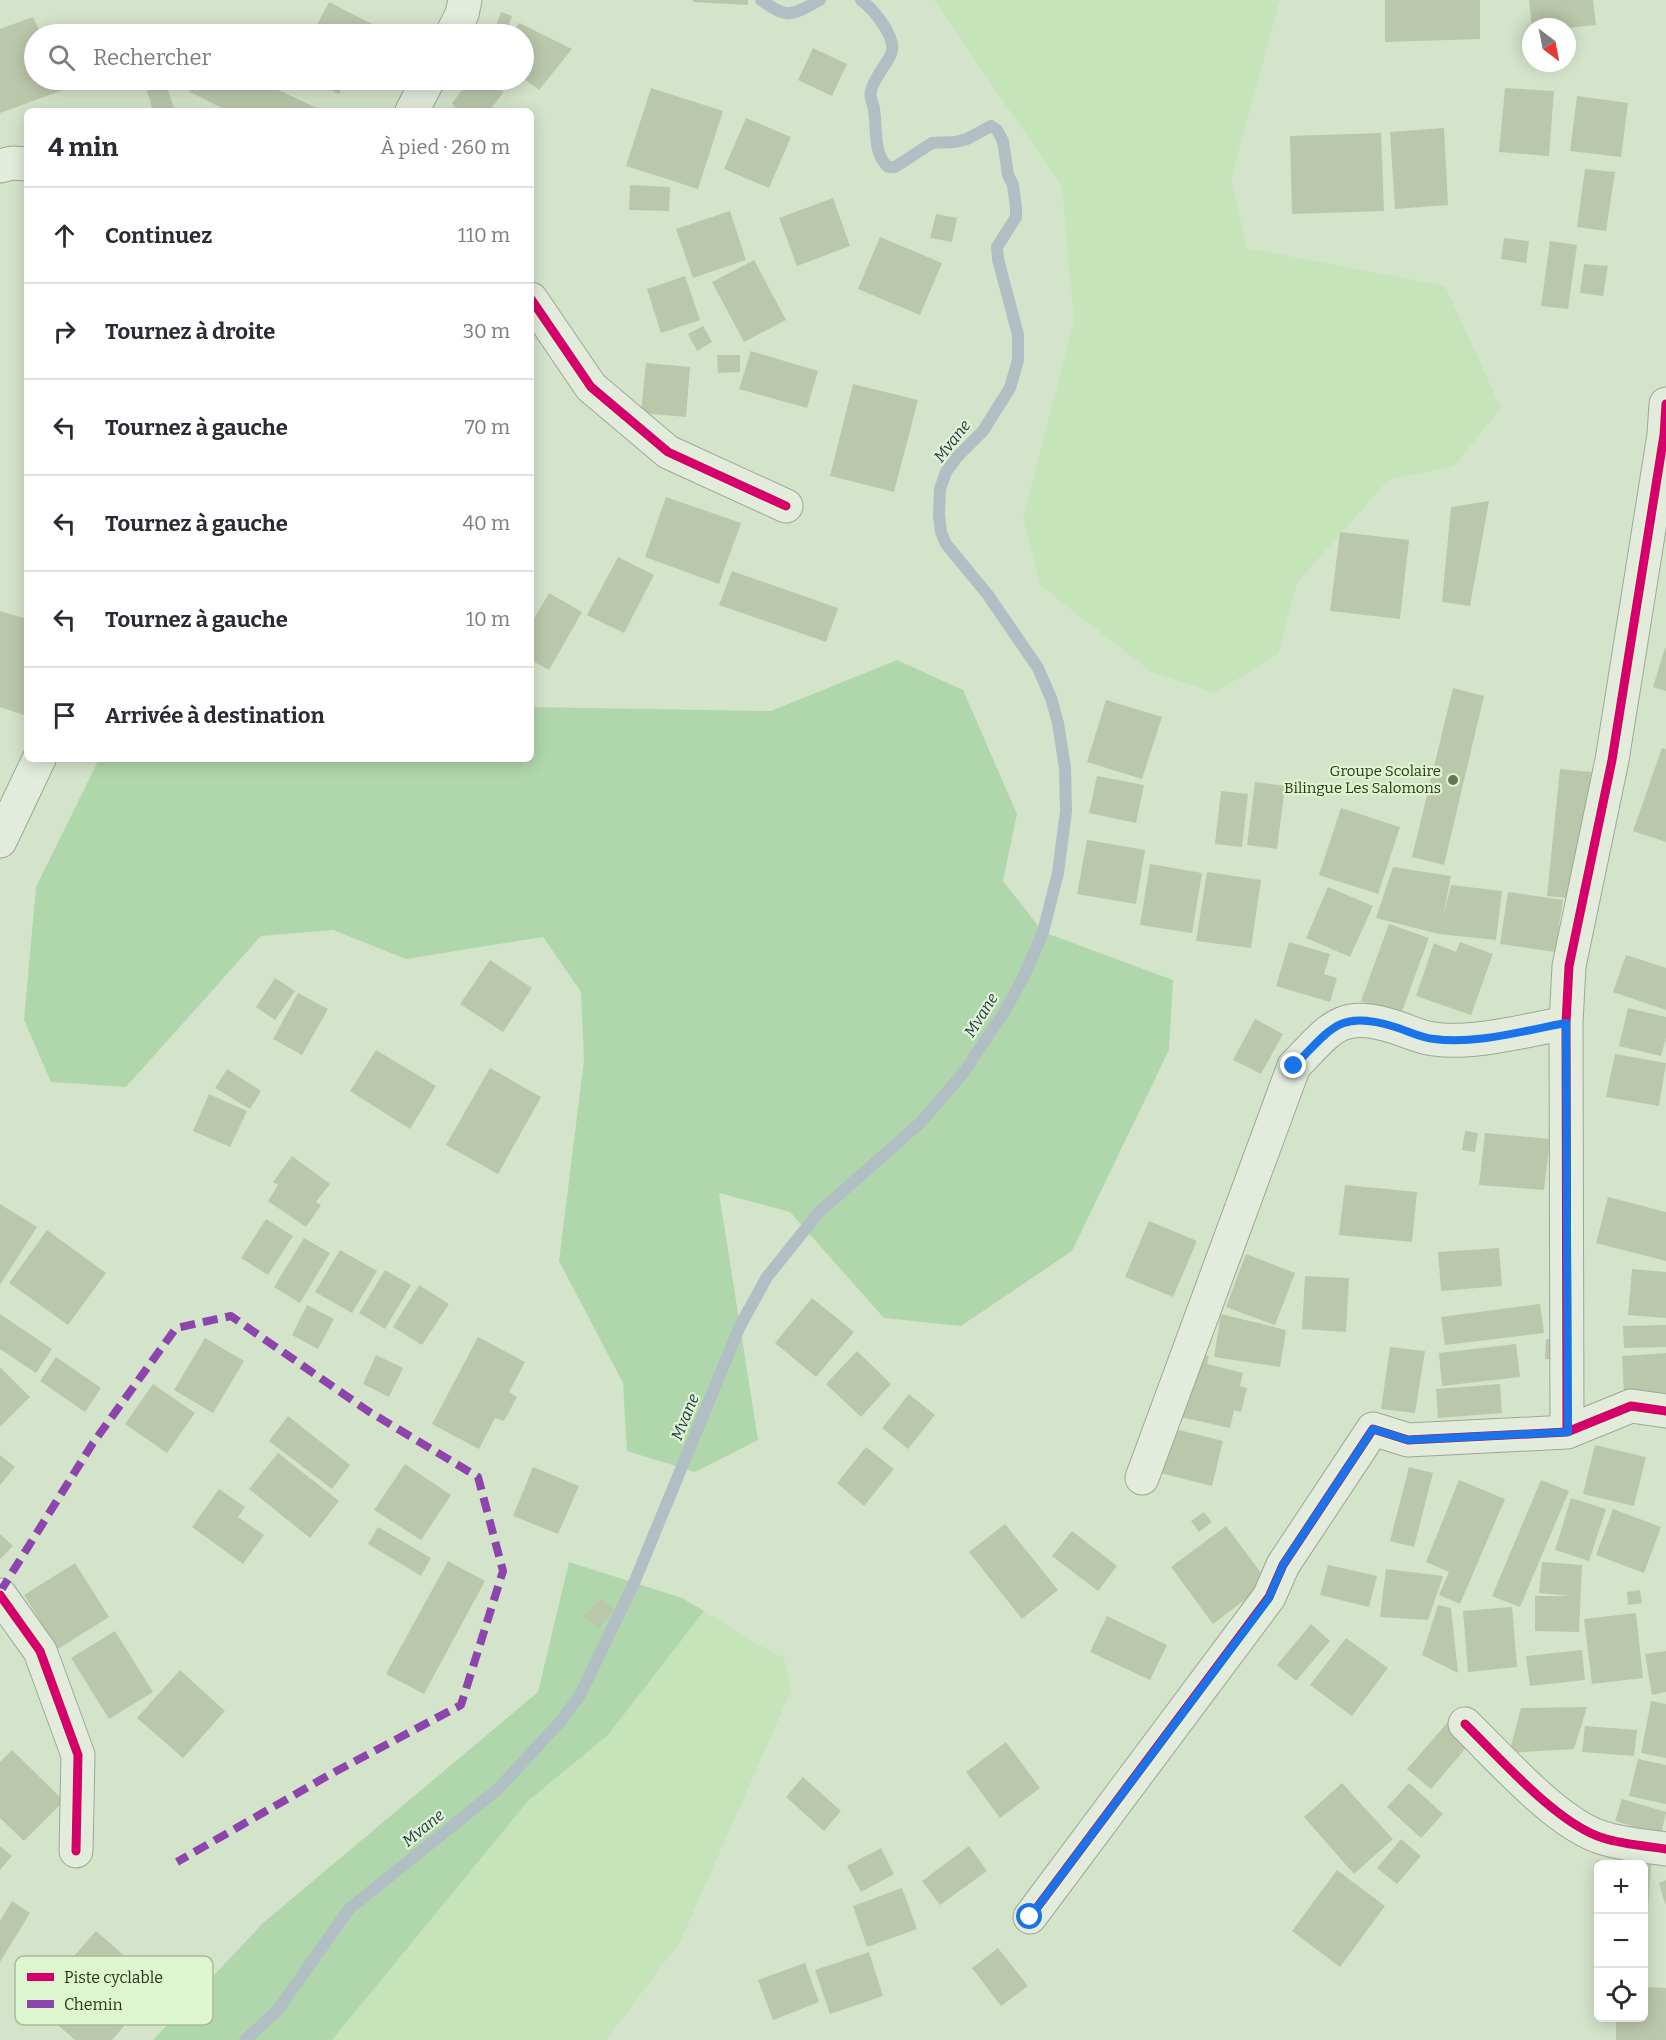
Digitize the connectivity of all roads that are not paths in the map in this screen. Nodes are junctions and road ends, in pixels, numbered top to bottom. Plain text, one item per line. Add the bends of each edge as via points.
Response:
1 (465, 0) edge
2 (457, 24) edge
3 (423, 90) edge
4 (414, 108) edge
5 (24, 164) edge
6 (0, 166) edge
7 (534, 302) edge
8 (1666, 404) edge
9 (786, 506) dead end
10 (38, 762) edge
11 (0, 841) edge
12 (1566, 1023) junction
13 (1666, 1411) edge
14 (1568, 1432) junction
15 (1142, 1478) dead end
16 (0, 1595) edge
17 (1465, 1724) dead end
18 (1666, 1849) edge
19 (76, 1851) dead end
20 (1030, 1917) dead end

1 - 2 street
3 - 4 street
5 - 6 street
7 - 9 street via 591,387 668,452
8 - 12 street via 1612,760 1569,966
10 - 11 street
12 - 14 street
12 - 15 street via 1472,1039 1434,1040 1359,1019 1331,1029 1294,1066
13 - 14 street via 1631,1406
14 - 20 street via 1408,1440 1373,1429 1283,1565 1269,1598
16 - 19 street via 40,1651 78,1755
17 - 18 street via 1546,1803 1577,1826 1602,1838

